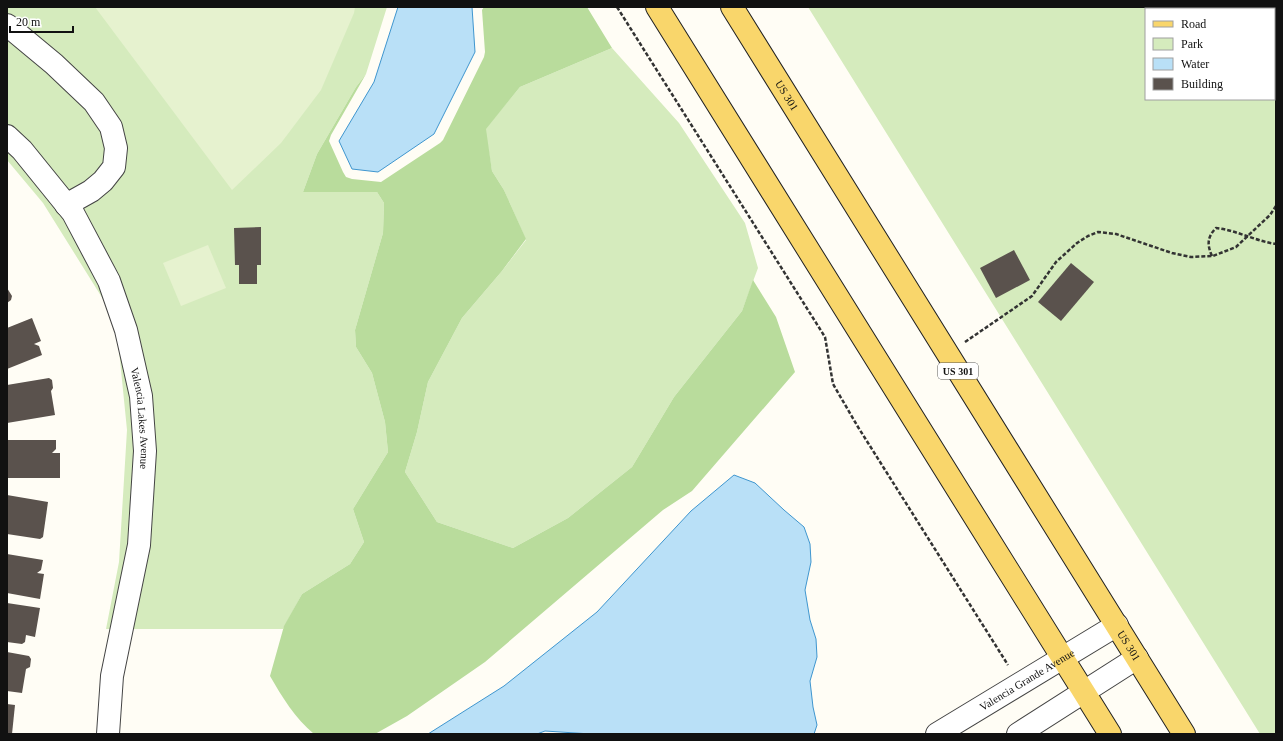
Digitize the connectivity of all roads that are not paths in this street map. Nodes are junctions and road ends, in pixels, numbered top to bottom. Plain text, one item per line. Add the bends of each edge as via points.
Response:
1 (657, 7) edge
2 (732, 7) edge
3 (7, 25) edge
4 (7, 136) edge
5 (66, 205) junction
6 (1116, 626) junction
7 (1063, 658) junction
8 (1137, 658) junction
9 (1084, 692) junction
10 (108, 734) edge
11 (937, 734) edge
12 (1018, 734) edge
13 (1110, 734) edge
14 (1184, 734) edge

1 - 7 main road
2 - 6 main road, US 301 / US 301
3 - 5 street via 94,102 111,127 116,148 114,167 91,191
4 - 5 street, Valencia Lakes Avenue via 22,150
5 - 10 street, Valencia Lakes Avenue via 73,213 109,281 126,330 141,396 145,451 139,545 112,676
6 - 7 street, Valencia Grande Avenue
6 - 8 main road, US 301 / US 301
7 - 9 main road
7 - 11 street, Valencia Grande Avenue
8 - 9 street
8 - 14 main road, US 301 / US 301
9 - 12 street
9 - 13 main road

